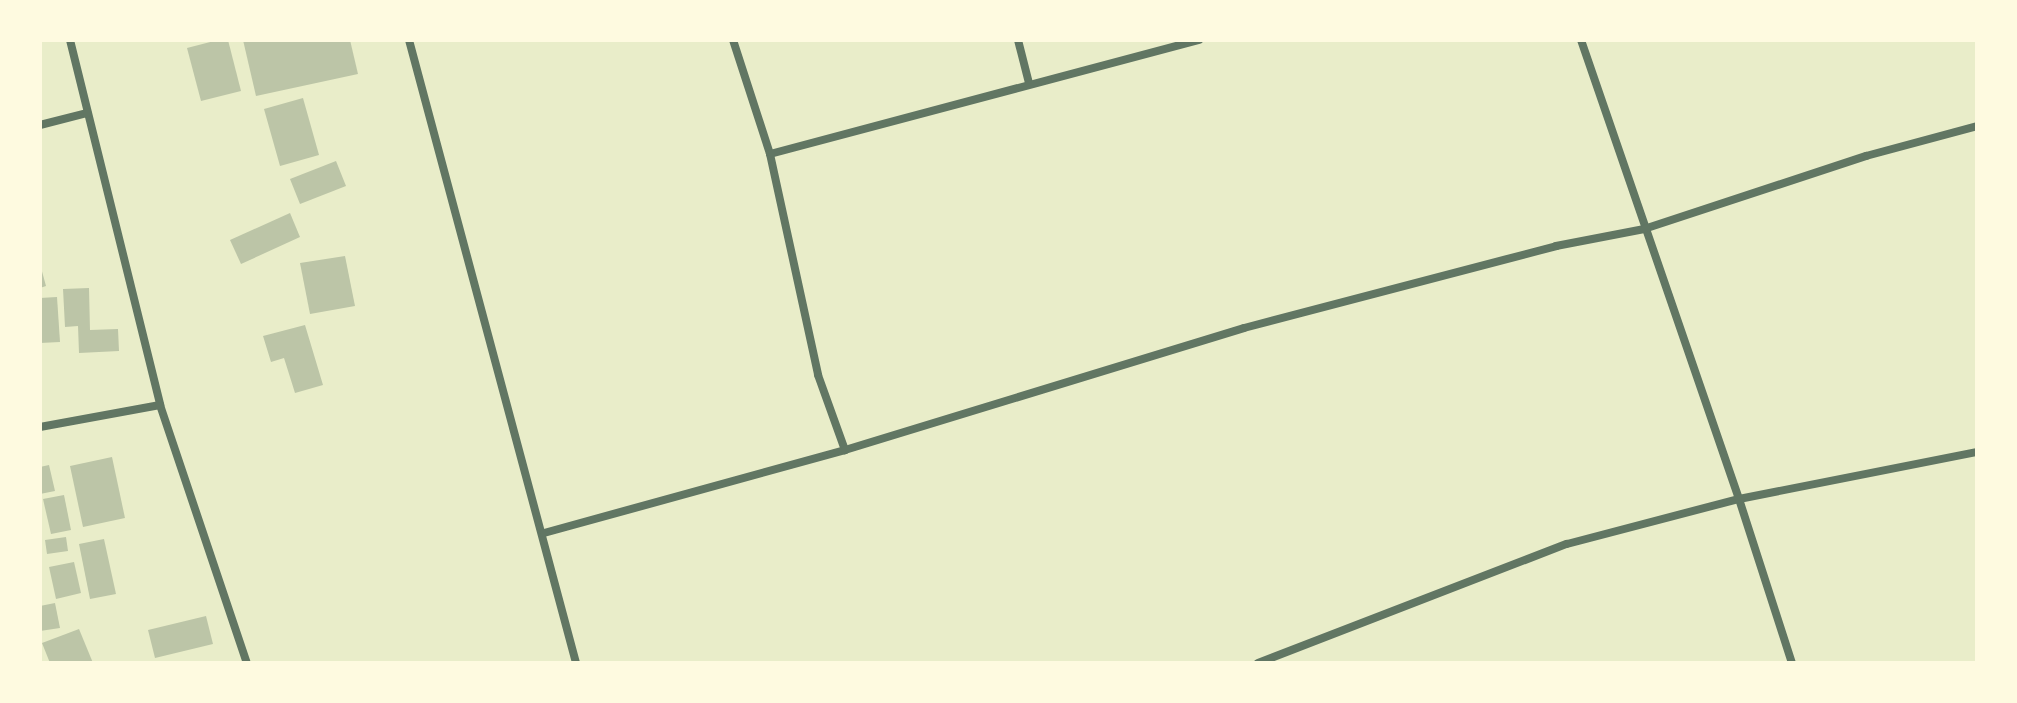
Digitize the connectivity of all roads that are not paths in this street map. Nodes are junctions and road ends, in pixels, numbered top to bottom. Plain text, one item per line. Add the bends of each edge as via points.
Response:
1 (70, 40) edge
2 (409, 40) edge
3 (733, 40) edge
4 (1018, 40) edge
5 (1199, 40) edge
6 (1581, 40) edge
7 (1029, 83) junction
8 (87, 113) junction
9 (40, 125) edge
10 (1977, 126) edge
11 (770, 154) junction
12 (1644, 229) junction
13 (160, 405) junction
14 (40, 427) edge
15 (845, 450) junction
16 (1977, 452) edge
17 (1739, 499) junction
18 (544, 533) junction
19 (247, 663) edge
20 (576, 663) edge
21 (1258, 663) edge
22 (1792, 663) edge

1 - 8 street
2 - 18 street
3 - 11 street
4 - 7 street
5 - 7 street
6 - 12 street
7 - 11 street
8 - 9 street
8 - 13 street
10 - 12 street via 1866,156
11 - 15 street via 818,375
12 - 15 street via 1556,246 1244,328
12 - 17 street
13 - 14 street
13 - 19 street
15 - 18 street
16 - 17 street
17 - 21 street via 1567,544
17 - 22 street
18 - 20 street

